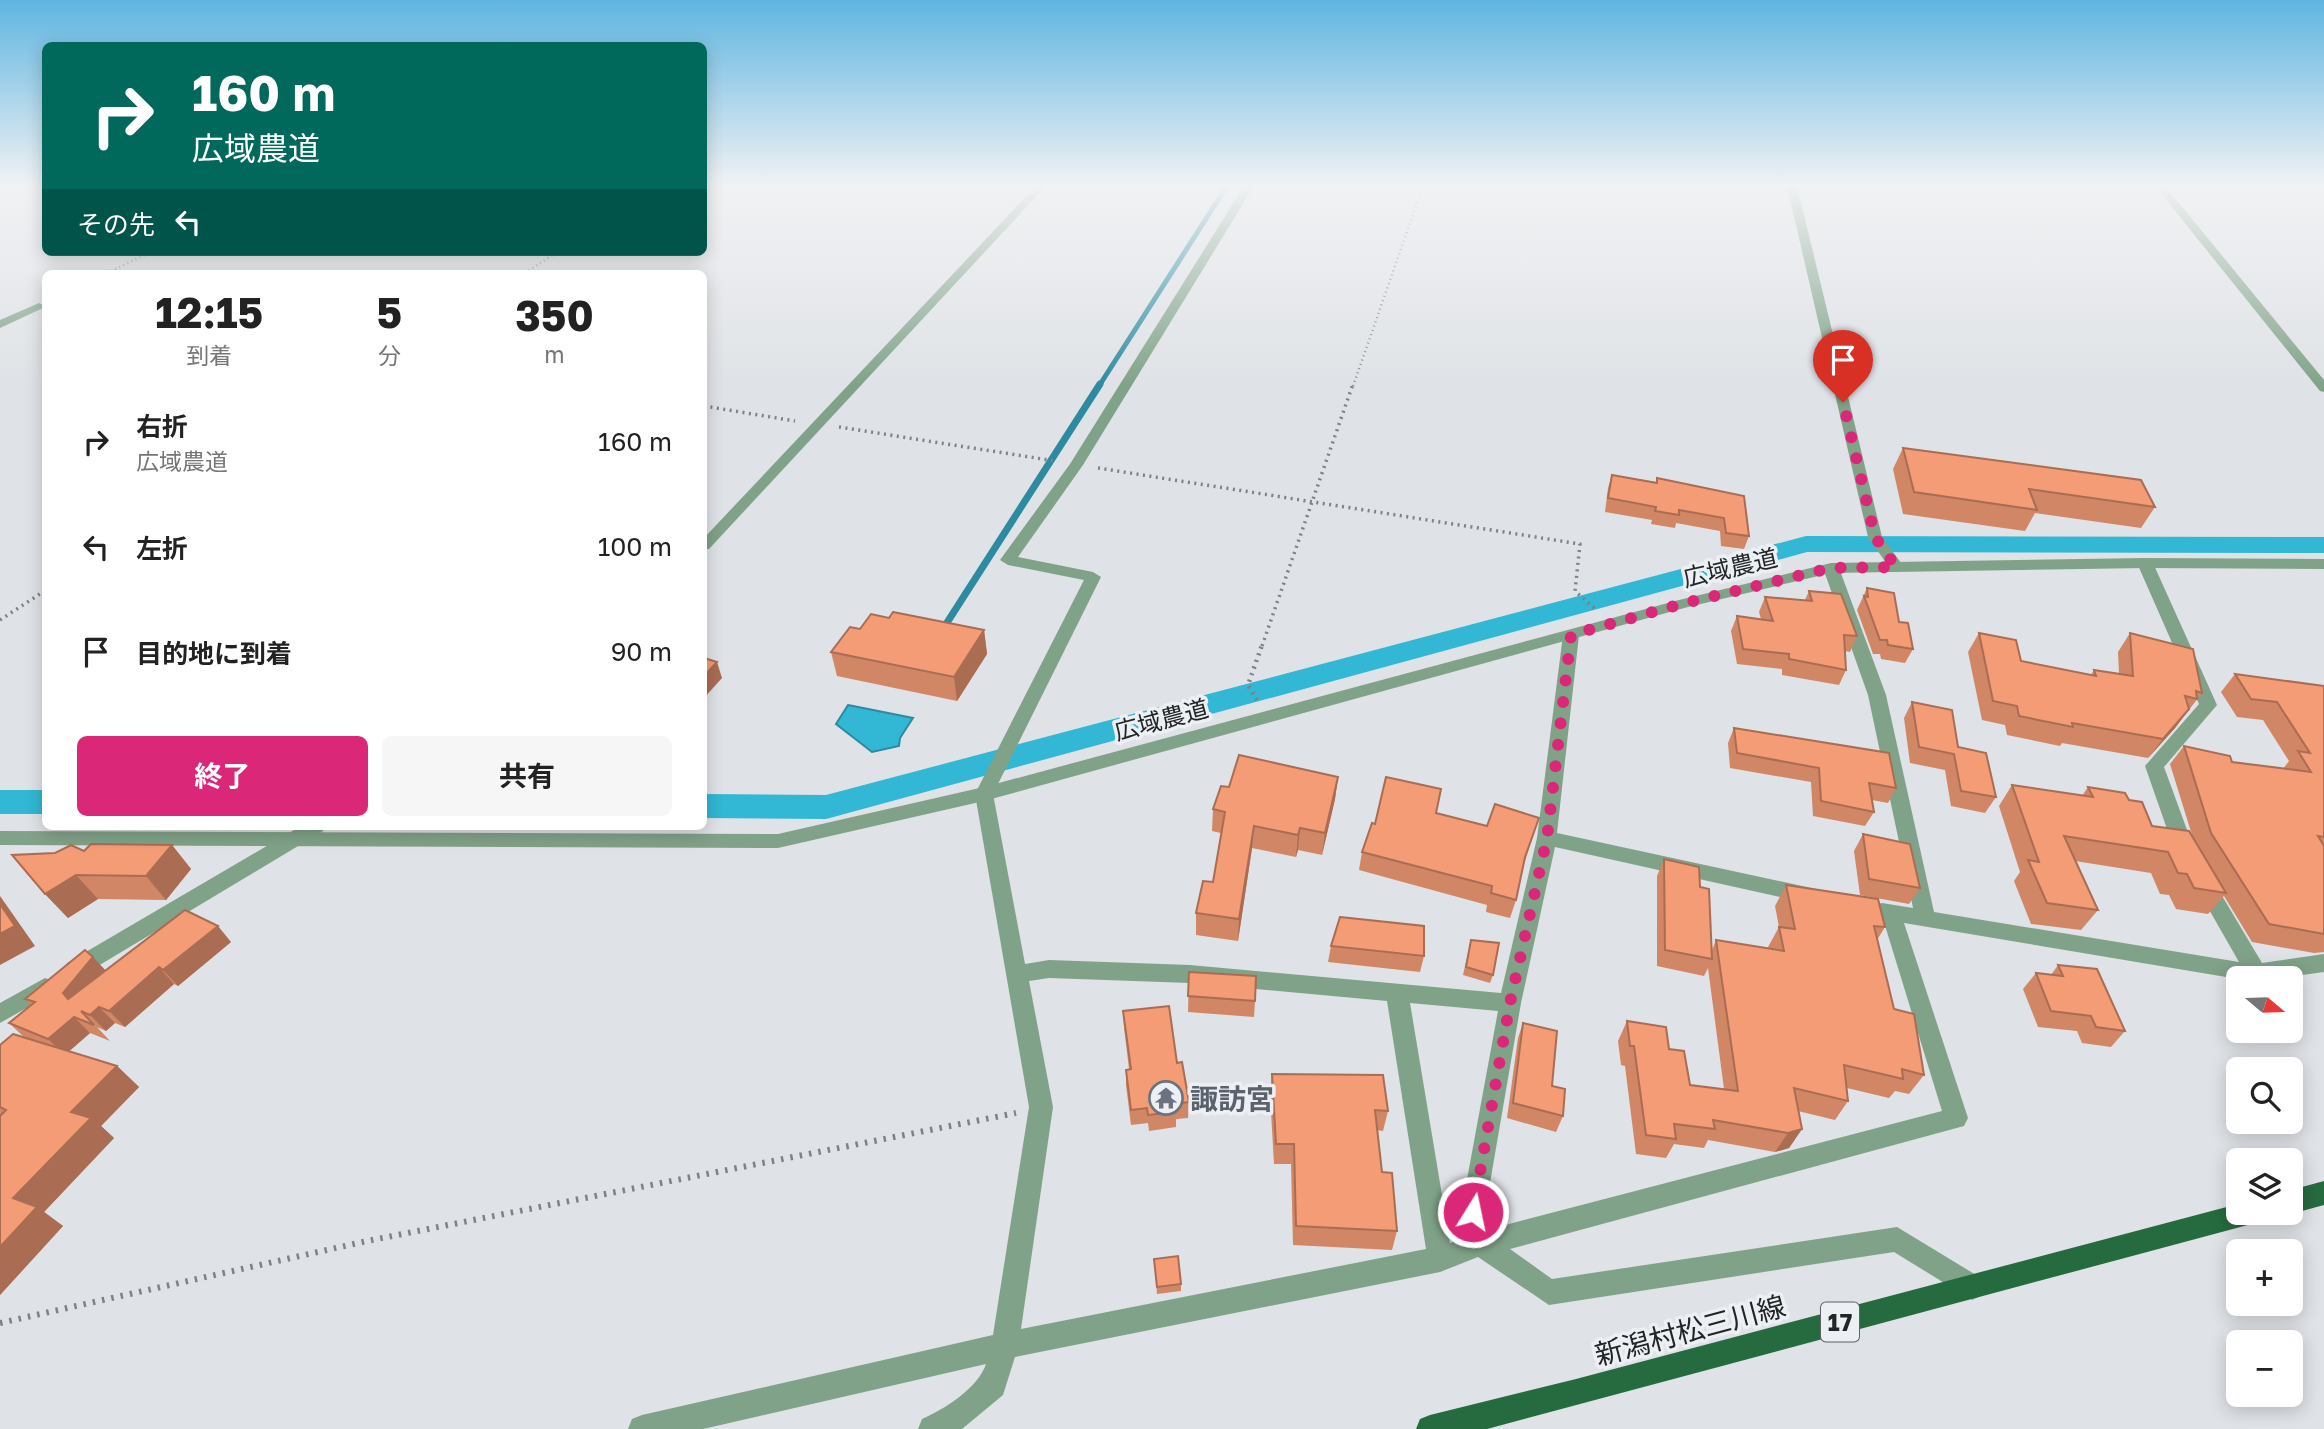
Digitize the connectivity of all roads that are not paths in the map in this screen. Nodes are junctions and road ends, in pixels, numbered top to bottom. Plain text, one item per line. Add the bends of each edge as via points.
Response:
1 (979, 253) edge
2 (1208, 253) edge
3 (1808, 253) edge
4 (2214, 253) edge
5 (38, 306) dead end
6 (0, 324) edge
7 (2324, 388) edge
8 (707, 544) edge
9 (2145, 563) junction
10 (2324, 564) edge
11 (1896, 567) junction
12 (1831, 568) junction
13 (1571, 635) junction
14 (984, 794) junction
15 (309, 830) edge
16 (0, 838) edge
17 (294, 838) junction
18 (1547, 838) junction
19 (1825, 899) edge
20 (1864, 907) edge
21 (1891, 913) junction
22 (1926, 920) junction
23 (2324, 963) edge
24 (2254, 966) edge
25 (2302, 966) edge
26 (2226, 967) edge
27 (1015, 974) junction
28 (1398, 993) junction
29 (1510, 1003) junction
30 (0, 1014) edge
31 (2324, 1193) edge
32 (2303, 1199) edge
33 (2226, 1219) edge
34 (1481, 1244) junction
35 (1440, 1259) junction
36 (1972, 1287) junction
37 (1005, 1346) junction
38 (642, 1429) edge
39 (932, 1429) edge
40 (1430, 1429) edge

1 - 8 street
2 - 14 street via 1076,465 1007,560 1093,577
3 - 11 street via 1875,537
4 - 7 street
5 - 6 street
9 - 10 street, 広域農道
9 - 11 street, 広域農道
9 - 24 street via 2208,705 2154,765 2185,853
11 - 12 street, 広域農道
12 - 13 street, 広域農道
12 - 22 street via 1877,695
13 - 14 street, 広域農道
13 - 18 street
14 - 17 street, 広域農道 via 778,841
14 - 27 street
15 - 17 street
16 - 17 street, 広域農道
17 - 30 street
18 - 19 street
18 - 29 street
20 - 21 street
21 - 22 street
21 - 34 street via 1956,1118
22 - 26 street
23 - 25 street
27 - 28 street via 1049,969 1190,974
27 - 37 street via 1041,1107
28 - 29 street
28 - 35 street
29 - 34 street via 1473,1212
31 - 32 main road
33 - 36 main road, 新潟村松三川線 / 17
34 - 35 street
34 - 36 street via 1549,1293 1897,1240
35 - 37 street
36 - 40 main road, 新潟村松三川線 / 17
37 - 38 street
37 - 39 street via 993,1385 949,1422

